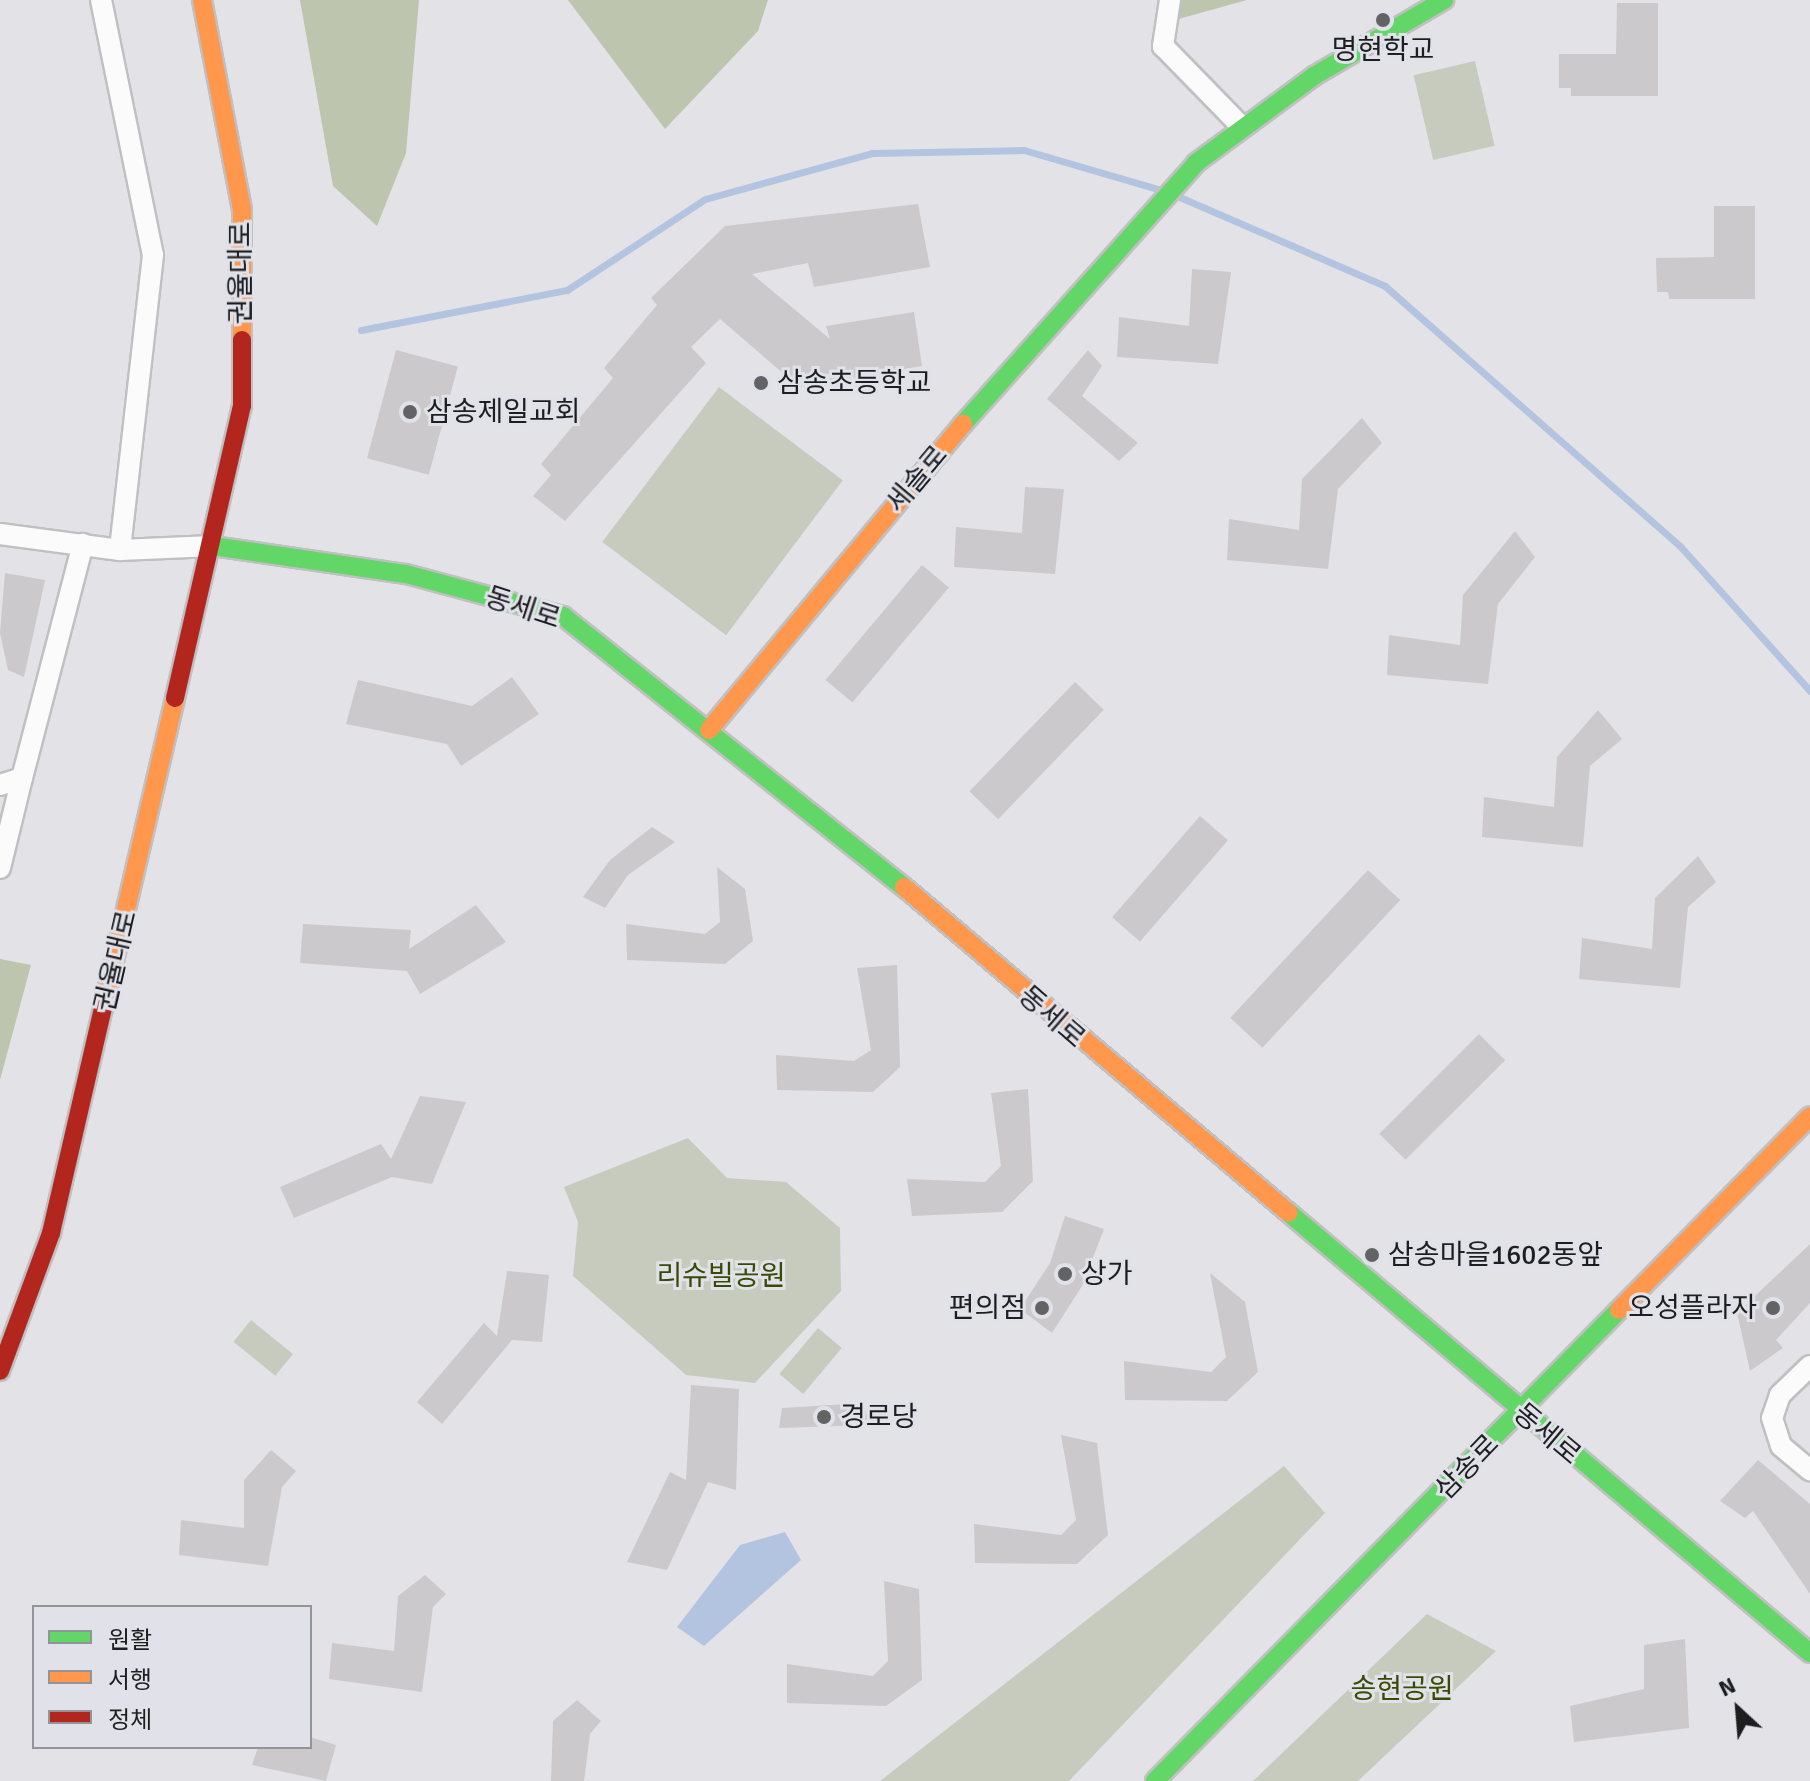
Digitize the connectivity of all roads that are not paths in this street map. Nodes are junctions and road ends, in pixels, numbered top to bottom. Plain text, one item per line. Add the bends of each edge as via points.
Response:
1 (101, 0) edge
2 (202, 0) edge
3 (1170, 0) edge
4 (1444, 0) edge
5 (1241, 126) junction
6 (0, 534) edge
7 (83, 544) junction
8 (213, 546) junction
9 (120, 550) junction
10 (709, 730) junction
11 (22, 778) junction
12 (0, 785) edge
13 (0, 868) edge
14 (1810, 1116) edge
15 (1810, 1366) edge
16 (0, 1371) edge
17 (1520, 1411) junction
18 (1810, 1470) edge
19 (1810, 1653) edge
20 (1155, 1781) edge

1 - 9 street via 153,255
2 - 8 main road, 권율대로 via 242,210 242,406
3 - 5 street via 1163,46
4 - 5 main road via 1394,24
5 - 10 main road, 세솔로 via 1196,163 1131,232
6 - 7 street
7 - 9 street
7 - 11 street
8 - 9 street
8 - 10 main road, 동세로 via 406,574 563,616
8 - 16 main road, 권율대로 via 51,1233
10 - 17 main road, 동세로
11 - 12 street
11 - 13 street
14 - 17 main road, 삼송로
15 - 18 street via 1780,1395 1772,1418 1781,1446
17 - 19 main road, 동세로
17 - 20 main road, 삼송로

